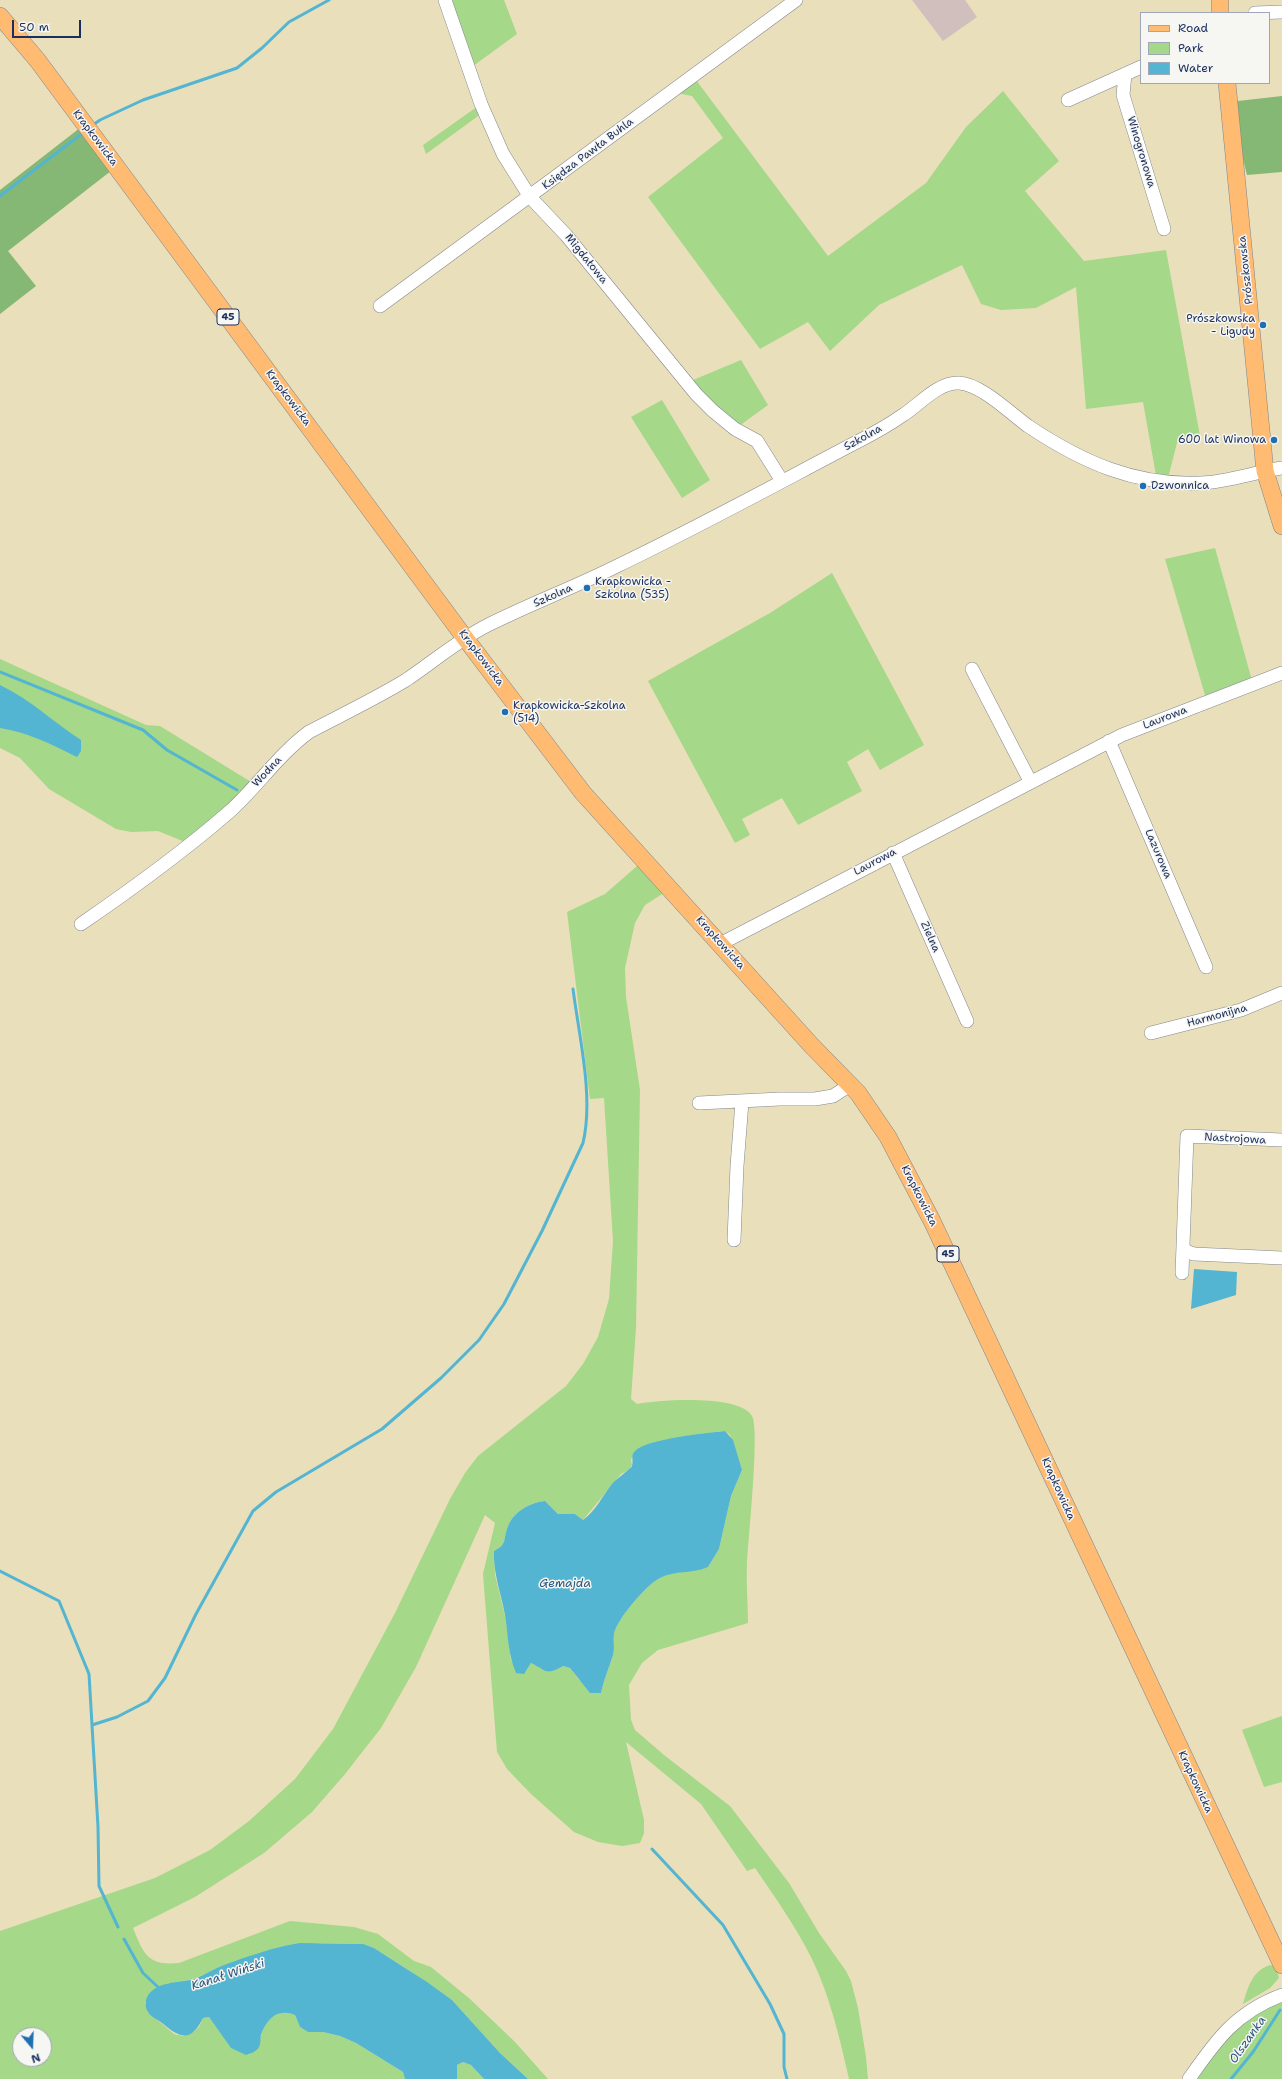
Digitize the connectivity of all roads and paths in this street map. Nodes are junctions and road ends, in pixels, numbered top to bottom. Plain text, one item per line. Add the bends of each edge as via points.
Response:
1 (445, 0) edge
2 (796, 0) edge
3 (1220, 0) edge
4 (1220, 12) edge
5 (1270, 12) edge
6 (1282, 12) edge
7 (0, 16) edge
8 (1140, 67) edge
9 (1125, 74) junction
10 (1227, 84) edge
11 (1068, 100) dead end
12 (530, 197) junction
13 (1164, 229) dead end
14 (380, 306) dead end
15 (1274, 469) edge
16 (782, 481) junction
17 (1282, 526) edge
18 (465, 638) junction
19 (972, 669) dead end
20 (1282, 673) edge
21 (1109, 741) junction
22 (1030, 781) junction
23 (893, 853) junction
24 (81, 924) dead end
25 (720, 944) junction
26 (1206, 967) dead end
27 (1282, 993) edge
28 (967, 1021) dead end
29 (1151, 1033) dead end
30 (850, 1085) junction
31 (742, 1102) junction
32 (699, 1103) dead end
33 (1282, 1140) edge
34 (734, 1240) dead end
35 (1183, 1248) junction
36 (1282, 1258) edge
37 (1182, 1273) dead end
38 (1282, 1966) edge
39 (1282, 1995) edge
40 (1189, 2079) edge

1 - 12 street, Migdałowa via 482,104 503,154
2 - 12 street, Księdza Pawła Buhla
3 - 4 main road
5 - 6 street
7 - 18 main road, Krapkowicka / 45 via 38,61
8 - 9 street
9 - 11 street
9 - 13 street, Winogronowa via 1124,95
10 - 15 main road, Prószkowska
12 - 14 street, Księdza Pawła Buhla
12 - 16 street, Migdałowa via 566,235 696,394 729,424 757,441
15 - 16 street, Szkolna via 1202,483 1154,481 1120,474 1094,464 1046,438 987,395 970,385 959,383 942,388 877,432
15 - 17 main road, Prószkowska
16 - 18 street, Szkolna via 620,565 487,625
18 - 24 street, Wodna via 405,680 309,732 296,742 230,811 181,851
18 - 25 main road, Krapkowicka / 45 via 583,793
19 - 22 street
20 - 21 street, Laurowa
21 - 22 street, Laurowa
21 - 26 street, Lazurowa
22 - 23 street, Laurowa
23 - 25 street, Laurowa
23 - 28 street, Zielna
25 - 30 main road, Krapkowicka / 45
27 - 29 street, Harmonijna via 1241,1010
30 - 31 street via 833,1096
30 - 38 main road, Krapkowicka / 45 via 888,1136 932,1221
31 - 32 street
31 - 34 street via 736,1166
33 - 35 street, Nastrojowa via 1187,1136
35 - 36 street via 1194,1254
35 - 37 street
39 - 40 street via 1257,2006 1226,2029

